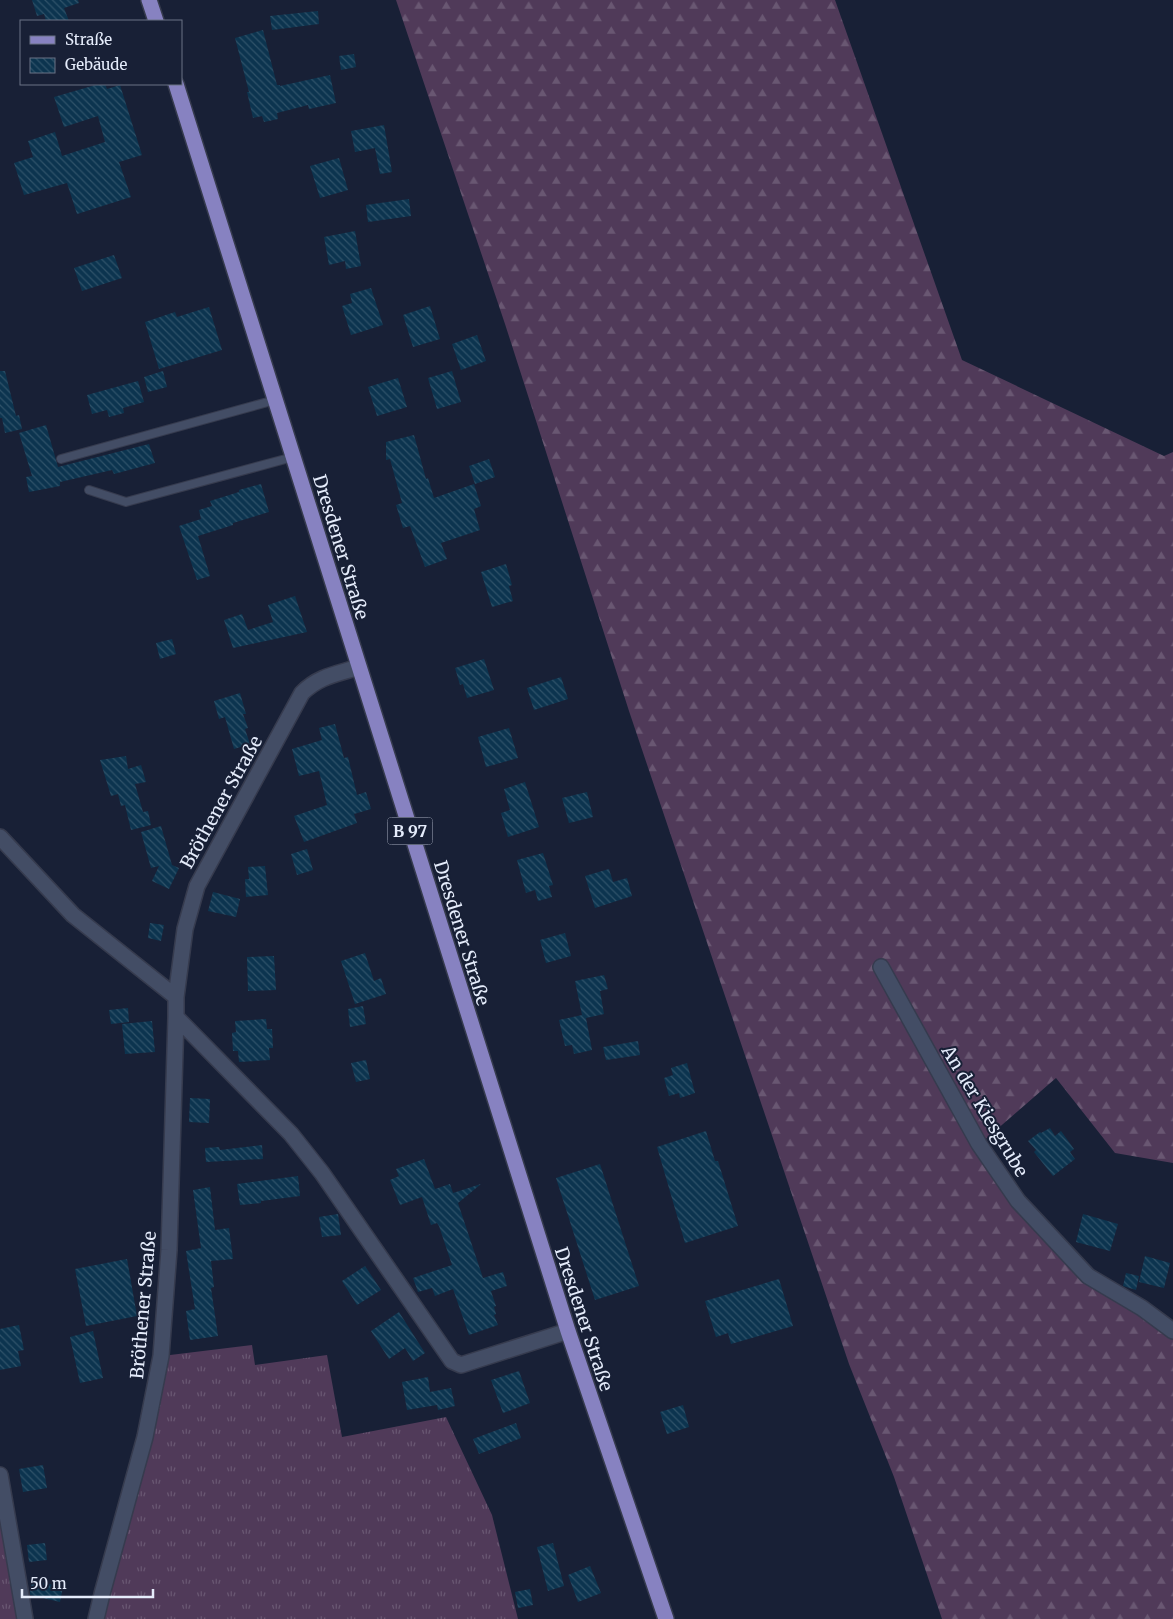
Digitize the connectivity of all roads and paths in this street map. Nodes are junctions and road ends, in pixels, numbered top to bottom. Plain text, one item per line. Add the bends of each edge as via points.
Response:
1 (149, 0) edge
2 (156, 20) edge
3 (176, 85) edge
4 (275, 400) junction
5 (293, 457) junction
6 (61, 459) dead end
7 (89, 490) dead end
8 (359, 667) junction
9 (0, 837) edge
10 (881, 966) dead end
11 (176, 997) junction
12 (176, 1017) junction
13 (568, 1331) junction
14 (1173, 1331) edge
15 (0, 1475) edge
16 (25, 1619) edge
17 (96, 1619) edge
18 (666, 1619) edge

1 - 2 main road
3 - 4 main road, Dresdener Straße / B 97
4 - 5 main road, Dresdener Straße / B 97
4 - 6 lane
5 - 7 lane via 126,502
5 - 8 main road, Dresdener Straße / B 97
8 - 11 street, Bröthener Straße via 319,679 302,693 196,886 185,929
8 - 13 main road, Dresdener Straße / B 97
9 - 11 street via 73,915
10 - 14 street, An der Kiesgrube via 979,1144 1018,1202 1088,1276
11 - 12 street, Bröthener Straße
12 - 13 street via 298,1142 452,1361 461,1364
12 - 17 street, Bröthener Straße via 169,1250 161,1356 145,1437
13 - 18 main road, Dresdener Straße / B 97
15 - 16 street

